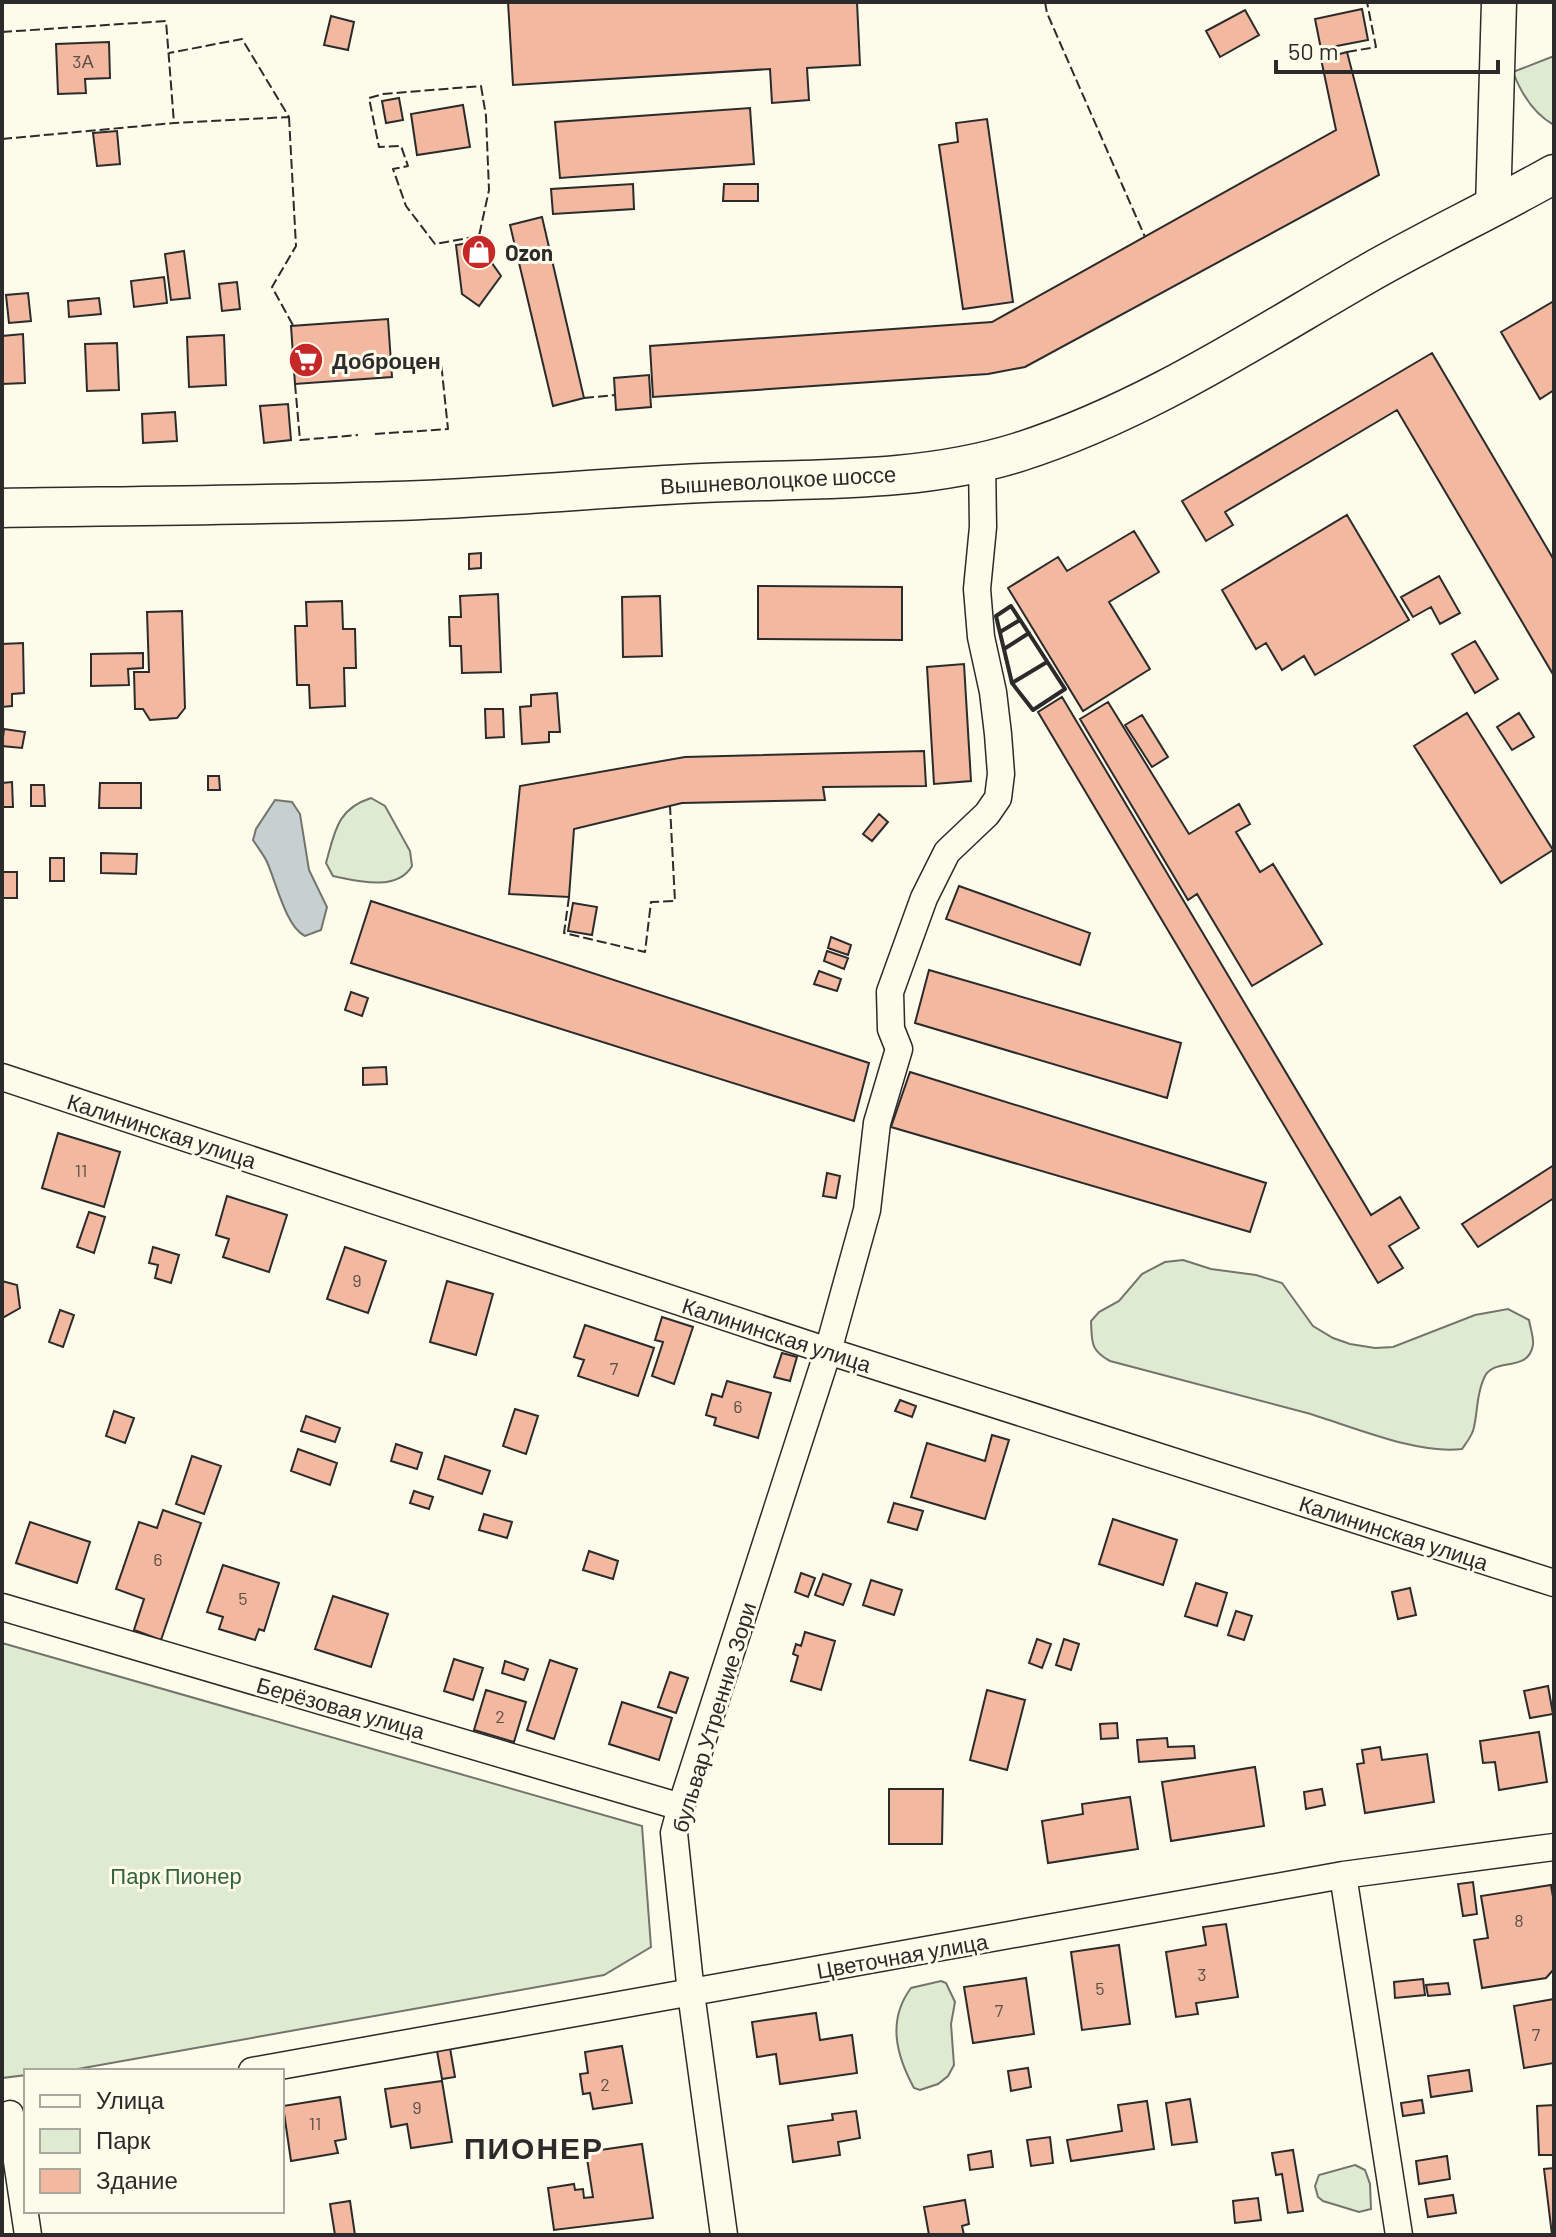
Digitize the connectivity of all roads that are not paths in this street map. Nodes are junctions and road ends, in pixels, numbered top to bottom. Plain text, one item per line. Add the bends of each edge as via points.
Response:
1 (1499, 2) edge
2 (1554, 174) edge
3 (1493, 208) junction
4 (982, 461) junction
5 (2, 508) edge
6 (2, 1077) edge
7 (828, 1351) junction
8 (1554, 1583) edge
9 (2, 1607) edge
10 (681, 1807) junction
11 (1554, 1847) edge
12 (1343, 1875) junction
13 (691, 1993) junction
14 (263, 2069) edge
15 (13, 2113) edge
16 (24, 2202) edge
17 (25, 2213) edge
18 (28, 2235) edge
19 (724, 2235) edge
20 (1399, 2235) edge

1 - 3 street
2 - 3 main road, Вышневолоцкое шоссе
3 - 4 main road, Вышневолоцкое шоссе via 1113,416
4 - 5 main road, Вышневолоцкое шоссе via 859,478 506,496
4 - 7 street, бульвар Утренние Зори via 977,589 998,734 998,798 947,852 890,992 891,1029 899,1049 877,1123 867,1210
6 - 7 street, Калининская улица
7 - 8 street, Калининская улица
7 - 10 street, бульвар Утренние Зори
9 - 10 street, Берёзовая улица
10 - 13 street, бульвар Утренние Зори via 674,1833
11 - 12 street, Цветочная улица
12 - 13 street, Цветочная улица
12 - 20 street
13 - 14 street, Цветочная улица
13 - 19 street, бульвар Утренние Зори
15 - 16 street
17 - 18 street

